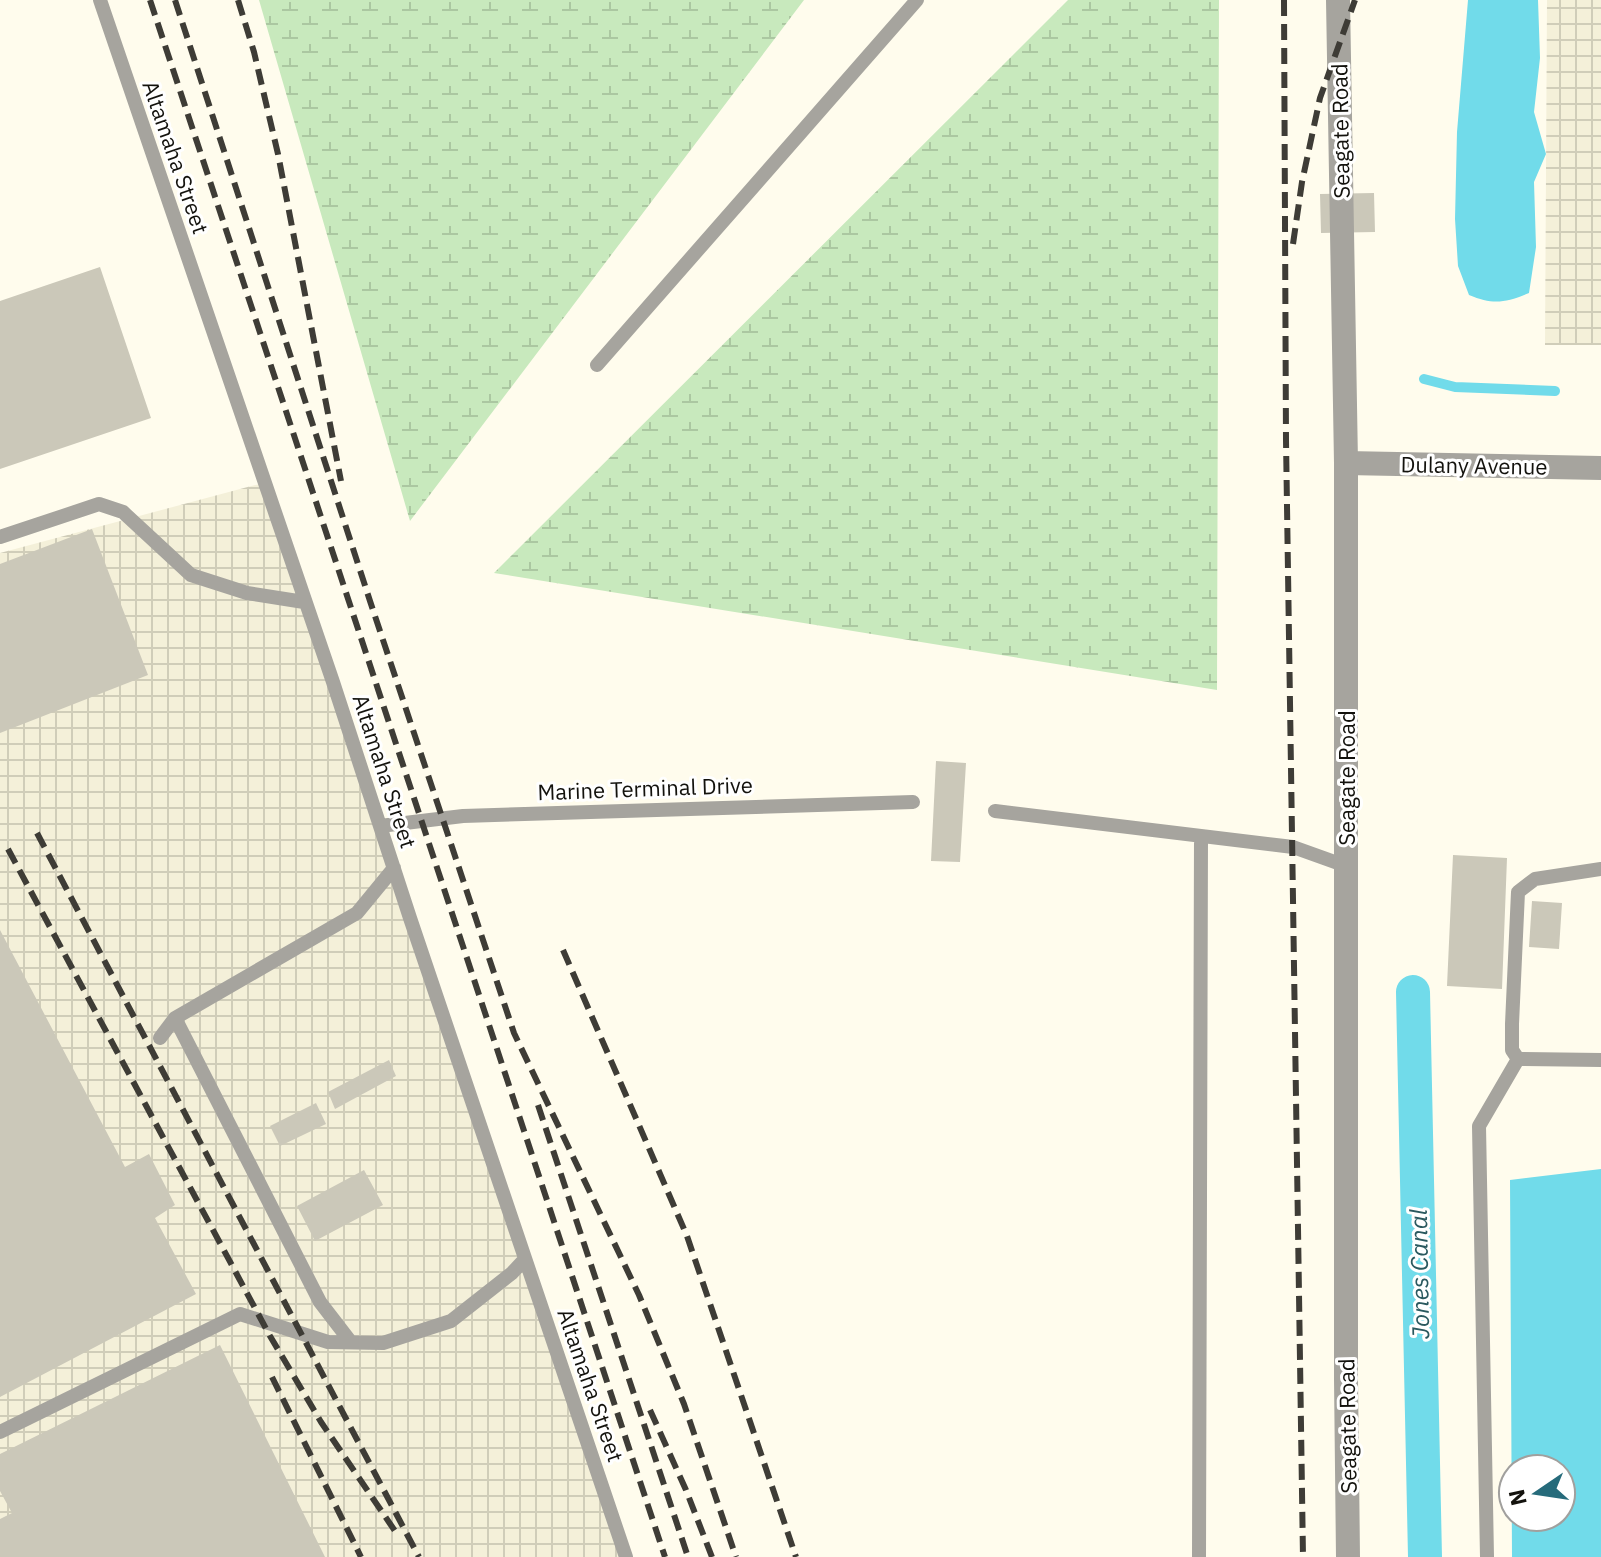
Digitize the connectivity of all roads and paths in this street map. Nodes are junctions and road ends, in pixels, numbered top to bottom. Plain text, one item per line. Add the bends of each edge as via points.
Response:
1 (100, 0) edge
2 (917, 0) edge
3 (1338, 0) edge
4 (597, 365) dead end
5 (1346, 463) junction
6 (1601, 468) edge
7 (0, 537) edge
8 (304, 602) junction
9 (913, 802) dead end
10 (995, 811) dead end
11 (380, 826) junction
12 (1201, 836) junction
13 (1346, 866) junction
14 (394, 868) junction
15 (1601, 869) edge
16 (175, 1018) junction
17 (160, 1038) dead end
18 (1518, 1059) junction
19 (1601, 1060) edge
20 (525, 1259) junction
21 (350, 1341) junction
22 (0, 1432) edge
23 (626, 1557) edge
24 (1199, 1557) edge
25 (1348, 1557) edge
26 (1487, 1557) edge

1 - 8 lane, Altamaha Street
2 - 4 lane
3 - 5 street, Seagate Road
5 - 6 street, Dulany Avenue
5 - 13 street, Seagate Road
7 - 8 lane via 99,504 123,512 191,575 247,593
8 - 11 lane, Altamaha Street
9 - 11 lane, Marine Terminal Drive via 463,816
10 - 12 lane
11 - 14 lane, Altamaha Street
12 - 13 lane via 1293,847
12 - 24 lane
13 - 25 street, Seagate Road
14 - 16 lane via 357,913
14 - 20 lane, Altamaha Street
15 - 18 lane via 1535,879 1518,892 1512,1050
16 - 17 lane
16 - 21 lane via 320,1302
18 - 19 lane
18 - 26 lane via 1479,1126
20 - 21 lane via 451,1321 383,1343
20 - 23 lane, Altamaha Street
21 - 22 lane via 328,1342 240,1314

